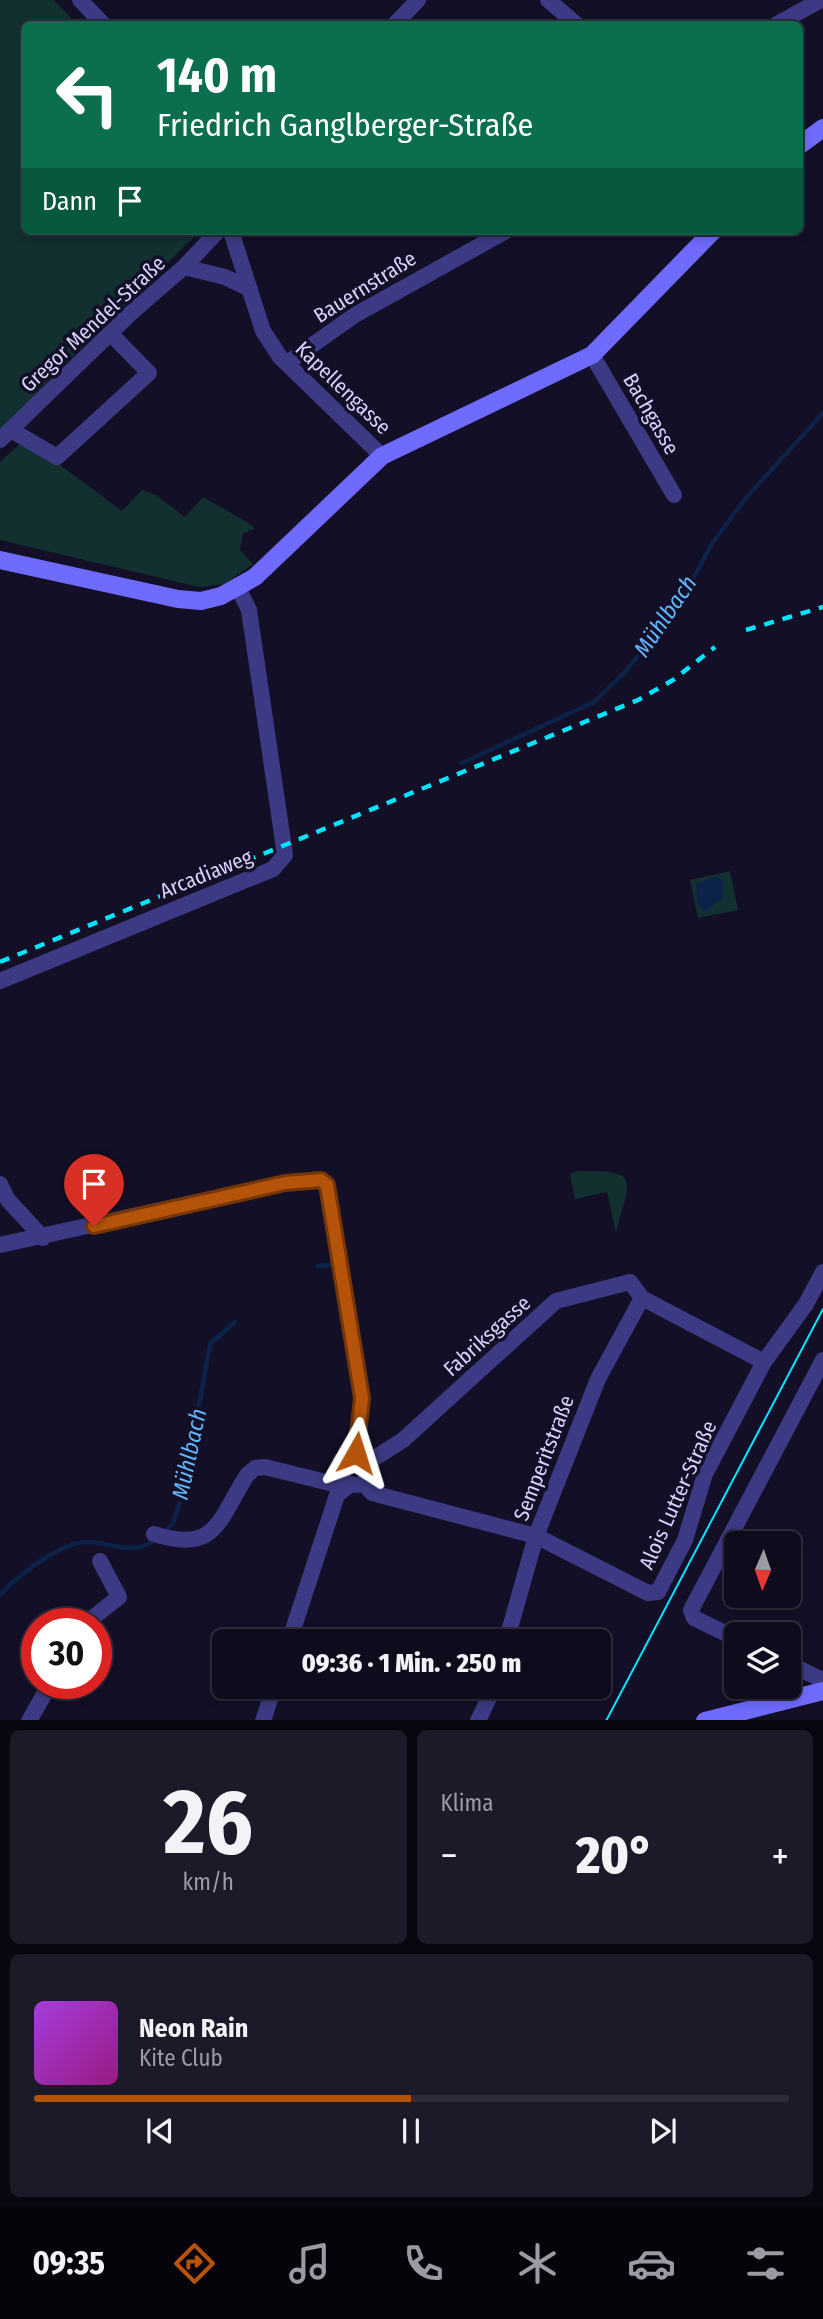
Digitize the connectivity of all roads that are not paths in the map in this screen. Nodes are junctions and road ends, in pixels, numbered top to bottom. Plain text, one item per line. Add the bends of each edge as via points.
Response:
1 (80, 0) edge
2 (418, 0) edge
3 (548, 0) edge
4 (821, 0) edge
5 (100, 21) edge
6 (398, 21) edge
7 (572, 21) edge
8 (782, 21) edge
9 (823, 128) edge
10 (803, 143) edge
11 (214, 235) edge
12 (232, 235) edge
13 (499, 235) edge
14 (709, 235) edge
15 (184, 267) junction
16 (250, 289) junction
17 (110, 333) junction
18 (592, 355) junction
19 (287, 363) junction
20 (6, 435) edge
21 (382, 456) junction
22 (674, 495) dead end
23 (0, 560) edge
24 (237, 586) junction
25 (0, 981) edge
26 (0, 1184) edge
27 (43, 1238) junction
28 (0, 1245) edge
29 (823, 1272) edge
30 (642, 1298) junction
31 (823, 1360) edge
32 (764, 1362) junction
33 (363, 1457) junction
34 (352, 1482) junction
35 (162, 1536) dead end
36 (536, 1536) junction
37 (100, 1561) dead end
38 (105, 1608) edge
39 (293, 1629) edge
40 (510, 1629) edge
41 (724, 1633) edge
42 (801, 1670) edge
43 (823, 1680) edge
44 (823, 1691) edge
45 (41, 1699) edge
46 (270, 1699) edge
47 (488, 1699) edge
48 (29, 1720) edge
49 (263, 1720) edge
50 (478, 1720) edge
51 (705, 1720) edge

1 - 5 street
2 - 6 street
3 - 7 street
4 - 8 street
9 - 10 street
11 - 15 street, Gregor Mendel-Straße
12 - 16 street, Kapellengasse
13 - 19 street, Bauernstraße via 355,315
14 - 18 street
15 - 16 street, Gregor Mendel-Straße
15 - 17 street, Gregor Mendel-Straße
16 - 19 street, Kapellengasse via 263,331
17 - 20 street, Gregor Mendel-Straße
17 - 20 street via 149,373 57,457
18 - 21 street
18 - 22 street, Bachgasse
19 - 21 street, Kapellengasse
21 - 24 street via 255,577
23 - 24 street via 178,599 201,601
24 - 25 street, Arcadiaweg via 249,610 283,861
26 - 27 street via 8,1200
27 - 28 street
27 - 33 street via 285,1183 321,1180 327,1185 362,1398
29 - 32 street, Alois Lutter-Straße
30 - 32 street
30 - 33 street, Fabriksgasse via 630,1282 556,1301 403,1440
30 - 36 street, Semperitstraße via 598,1379
31 - 41 street via 691,1610 694,1618
32 - 36 street, Alois Lutter-Straße via 705,1474 685,1540 658,1592 648,1593
33 - 34 street via 371,1474
33 - 34 street via 345,1456 339,1466
34 - 35 street via 330,1483 255,1468 208,1536 196,1541
34 - 36 street via 372,1493
34 - 39 street via 337,1495
36 - 40 street, Semperitstraße
37 - 38 street via 119,1597
42 - 43 street
44 - 51 street
45 - 48 street
46 - 49 street
47 - 50 street

